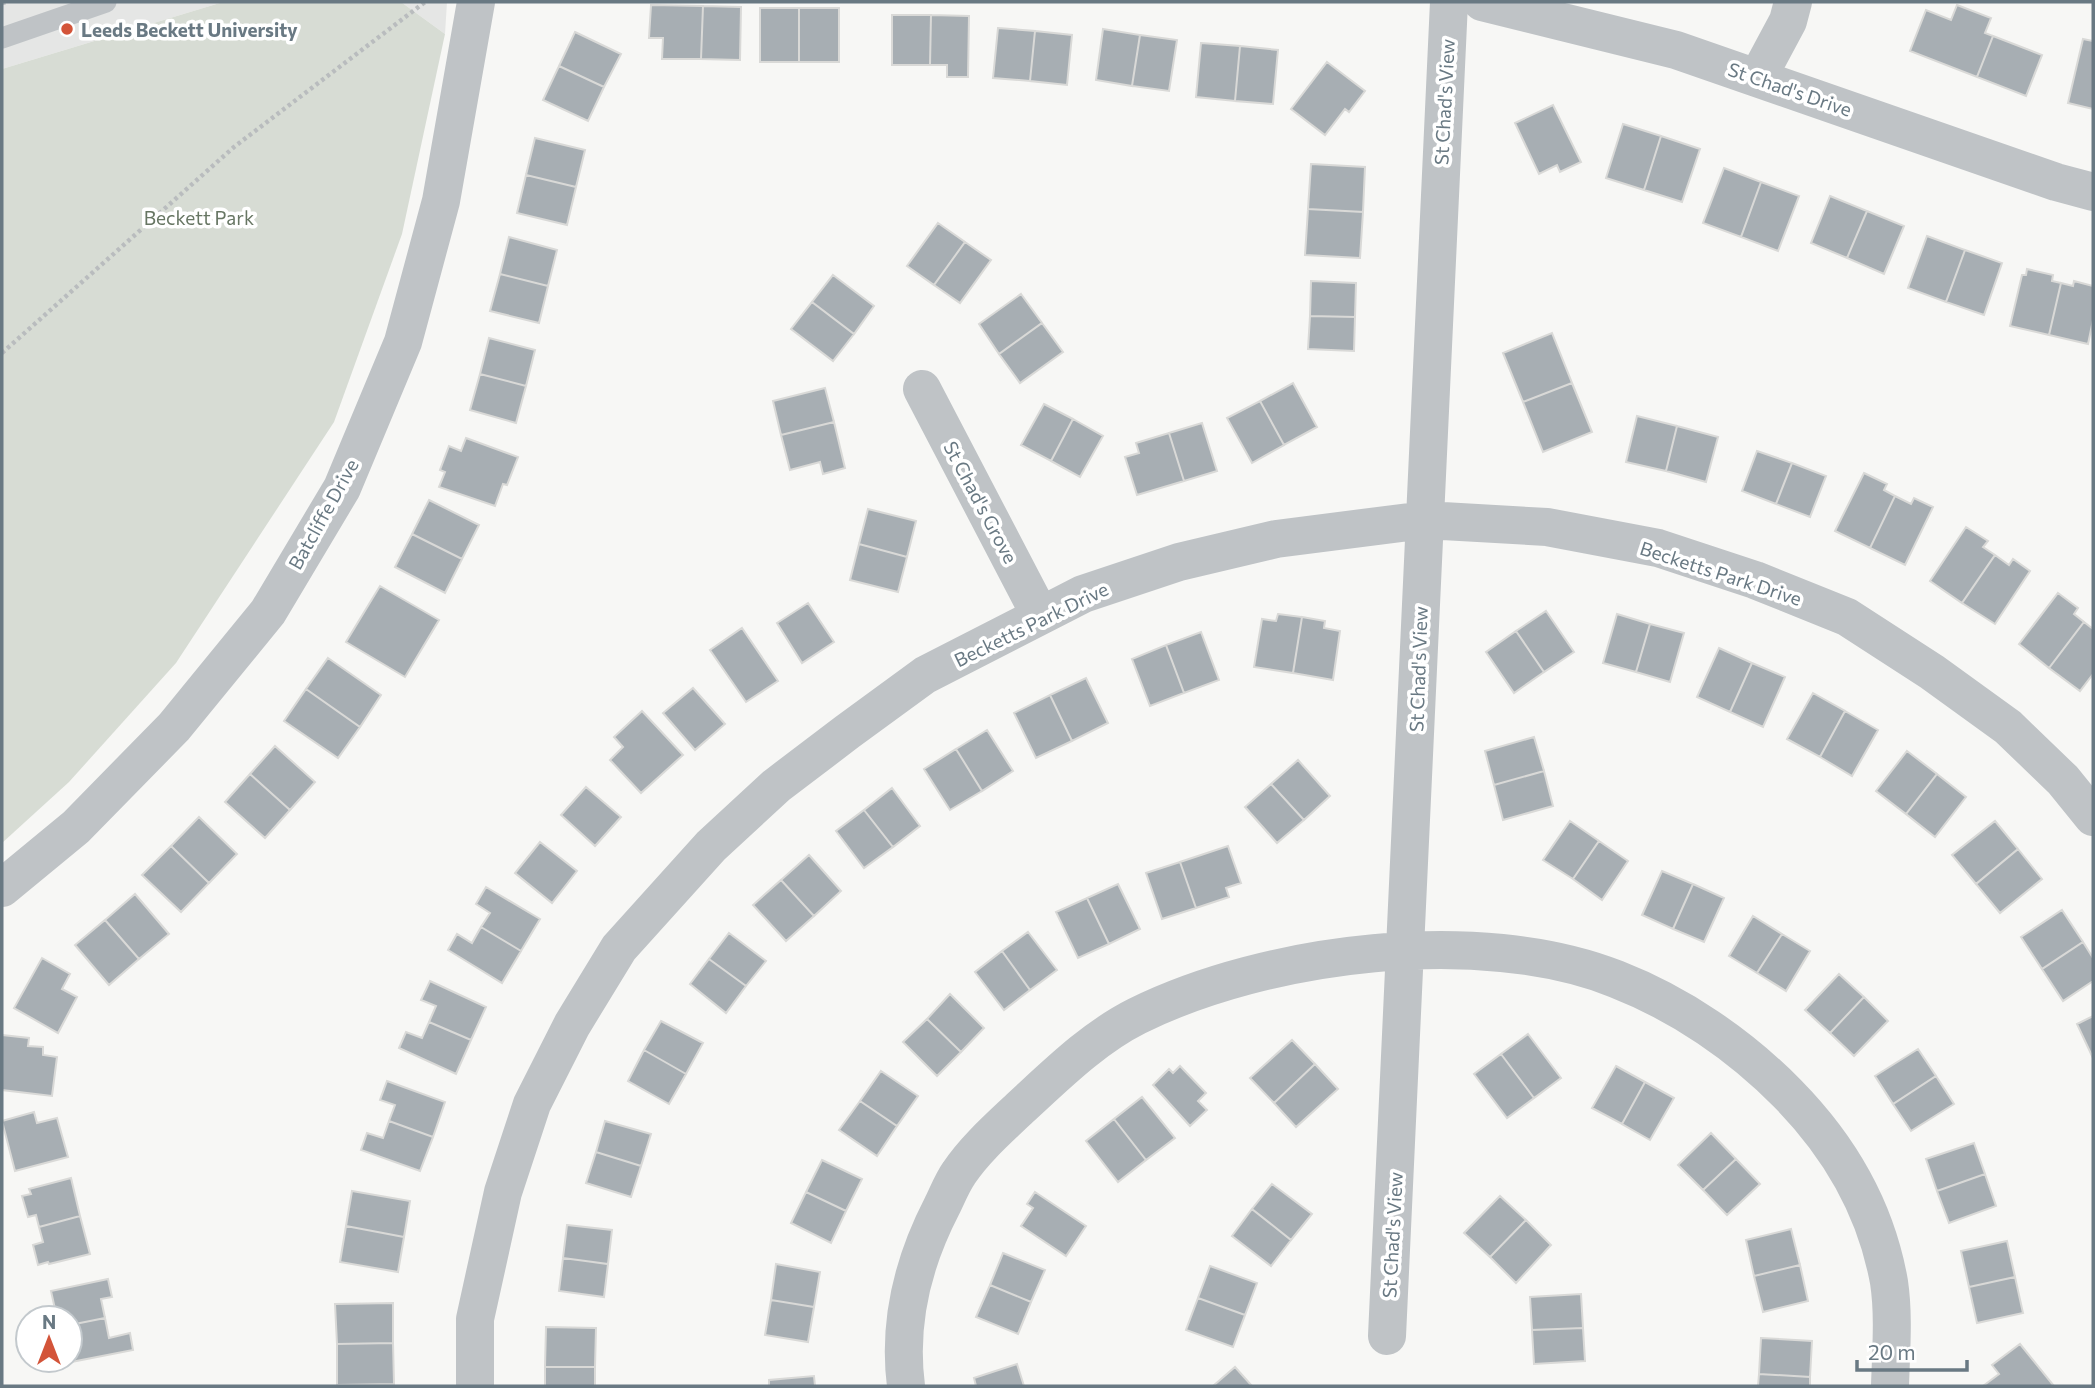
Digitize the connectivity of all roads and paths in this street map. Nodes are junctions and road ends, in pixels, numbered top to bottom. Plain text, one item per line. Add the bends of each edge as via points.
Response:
1 (7, 2) edge
2 (106, 2) edge
3 (425, 2) edge
4 (476, 2) edge
5 (1449, 2) edge
6 (1482, 2) edge
7 (1793, 2) edge
8 (2, 3) edge
9 (2, 38) edge
10 (1758, 77) junction
11 (2093, 192) edge
12 (2, 353) edge
13 (922, 389) dead end
14 (1425, 520) junction
15 (1040, 615) junction
16 (2093, 817) edge
17 (2, 888) edge
18 (1406, 951) junction
19 (1387, 1336) dead end
20 (475, 1386) edge
21 (906, 1386) edge
22 (1890, 1386) edge

1 - 8 path
2 - 9 lane
3 - 12 path via 233,147
4 - 17 street, Batcliffe Drive via 441,201 403,342 342,488 268,612 174,727 76,828
5 - 14 street, St Chad's View
6 - 10 street, St Chad's Drive via 1676,50
7 - 10 street via 1788,21
10 - 11 street, St Chad's Drive
13 - 15 street, St Chad's Grove
14 - 15 street, Becketts Park Drive via 1276,539 1178,562 1083,594
14 - 16 street, Becketts Park Drive via 1547,527 1658,548 1847,617 2008,727 2063,780
14 - 18 street, St Chad's View
15 - 20 street, Becketts Park Drive via 925,675 776,786 711,846 619,948 572,1025 532,1104 503,1192 475,1319
18 - 19 street, St Chad's View
18 - 21 street via 1338,956 1259,972 1182,996 1134,1017 1062,1071 994,1132 958,1174 932,1225 913,1279 903,1338
18 - 22 street via 1522,956 1614,978 1671,1003 1768,1074 1835,1149 1868,1212 1889,1283

